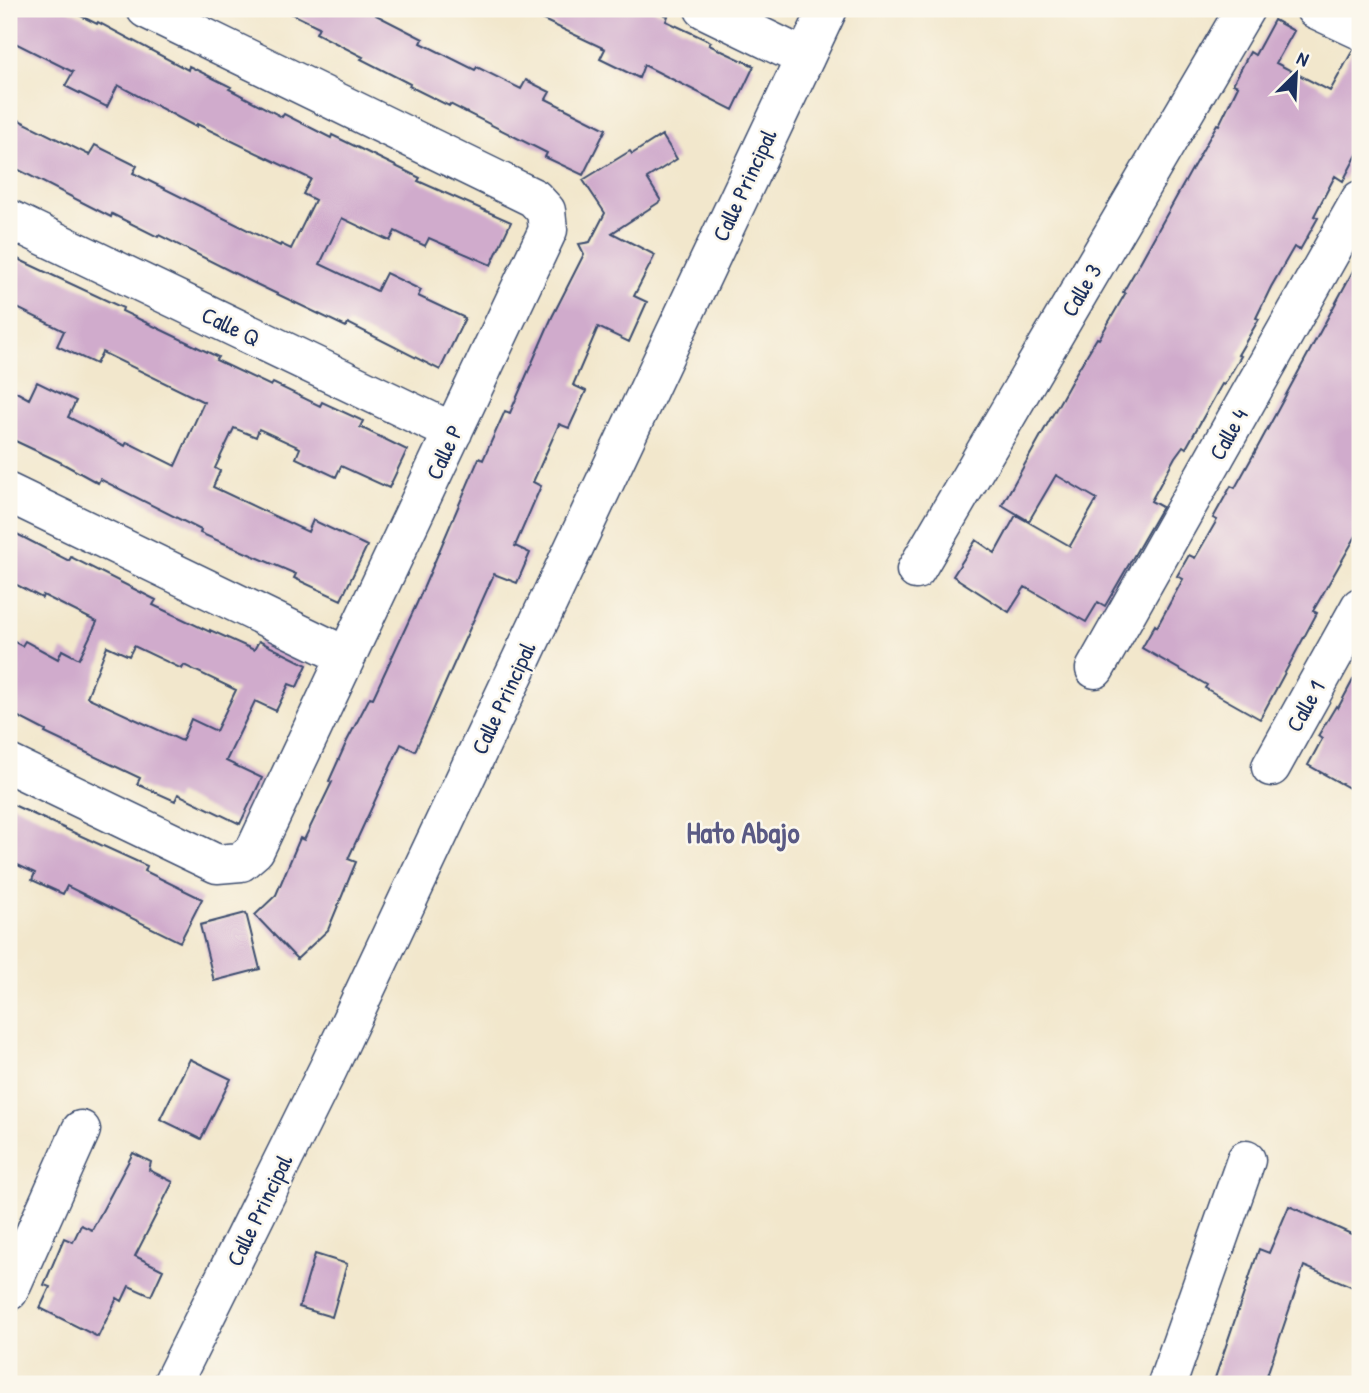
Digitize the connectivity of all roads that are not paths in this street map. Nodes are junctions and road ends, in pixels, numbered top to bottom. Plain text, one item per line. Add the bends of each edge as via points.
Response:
1 (146, 9) edge
2 (704, 9) edge
3 (828, 9) edge
4 (1245, 9) edge
5 (1315, 9) edge
6 (1360, 30) edge
7 (805, 58) junction
8 (1360, 200) edge
9 (9, 219) edge
10 (453, 432) junction
11 (9, 493) edge
12 (916, 570) dead end
13 (1360, 607) edge
14 (346, 656) junction
15 (1095, 669) dead end
16 (9, 764) edge
17 (1270, 767) dead end
18 (81, 1130) dead end
19 (1246, 1160) dead end
20 (9, 1291) edge
21 (172, 1384) edge
22 (1167, 1384) edge

1 - 10 street, Calle P via 534,198 546,211 548,230
2 - 7 street
3 - 7 street, Calle Principal
4 - 12 street, Calle 3
5 - 6 street
7 - 21 street, Calle Principal via 328,1069
8 - 15 street, Calle 4
9 - 10 street, Calle Q
10 - 14 street, Calle P
11 - 14 street
13 - 17 street, Calle 1
14 - 16 street, Calle P via 255,849 241,862 217,864
18 - 20 street
19 - 22 street

